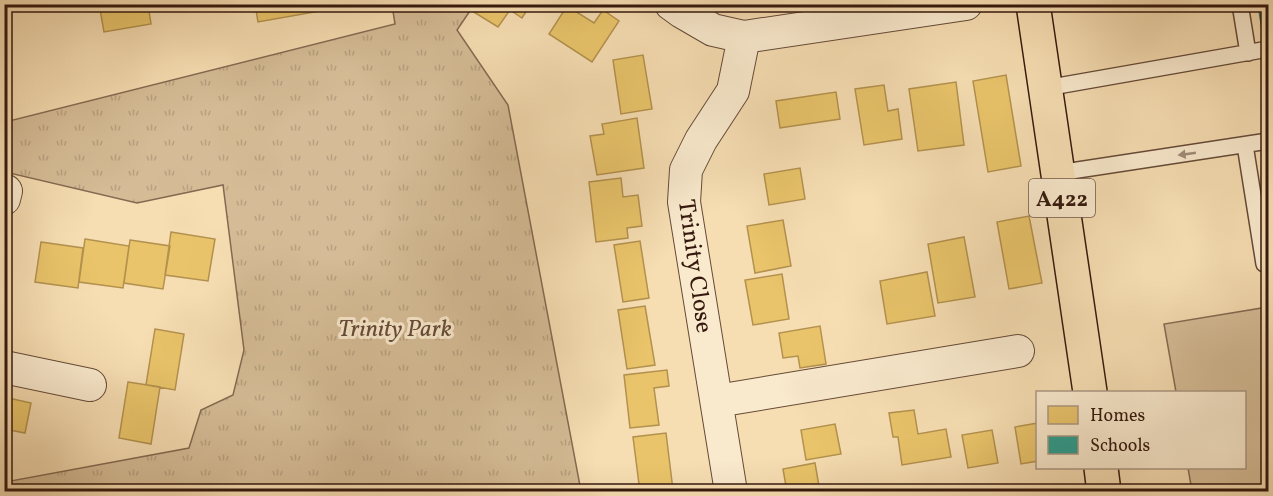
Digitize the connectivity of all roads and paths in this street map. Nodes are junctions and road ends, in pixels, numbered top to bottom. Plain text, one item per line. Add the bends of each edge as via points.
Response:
1 (671, 4) edge
2 (966, 4) edge
3 (1033, 4) edge
4 (1240, 4) edge
5 (744, 37) junction
6 (1269, 49) edge
7 (1248, 53) junction
8 (1046, 88) junction
9 (1269, 141) edge
10 (1245, 145) junction
11 (1058, 173) junction
12 (1269, 263) edge
13 (1018, 351) dead end
14 (4, 367) edge
15 (90, 385) dead end
16 (1090, 391) edge
17 (717, 401) junction
18 (1101, 469) edge
19 (731, 492) edge
20 (1104, 492) edge

1 - 5 street via 713,30
2 - 5 street
3 - 8 main road, A422
4 - 7 lane
5 - 17 street, Trinity Close via 733,91 700,140 686,170 684,202
6 - 7 lane
7 - 8 lane
8 - 11 main road, A422
9 - 10 lane
10 -> 11 lane
10 - 12 lane via 1264,264
11 - 16 main road, A422
13 - 17 street
14 - 15 street
17 - 19 street, Trinity Close
18 - 20 main road

